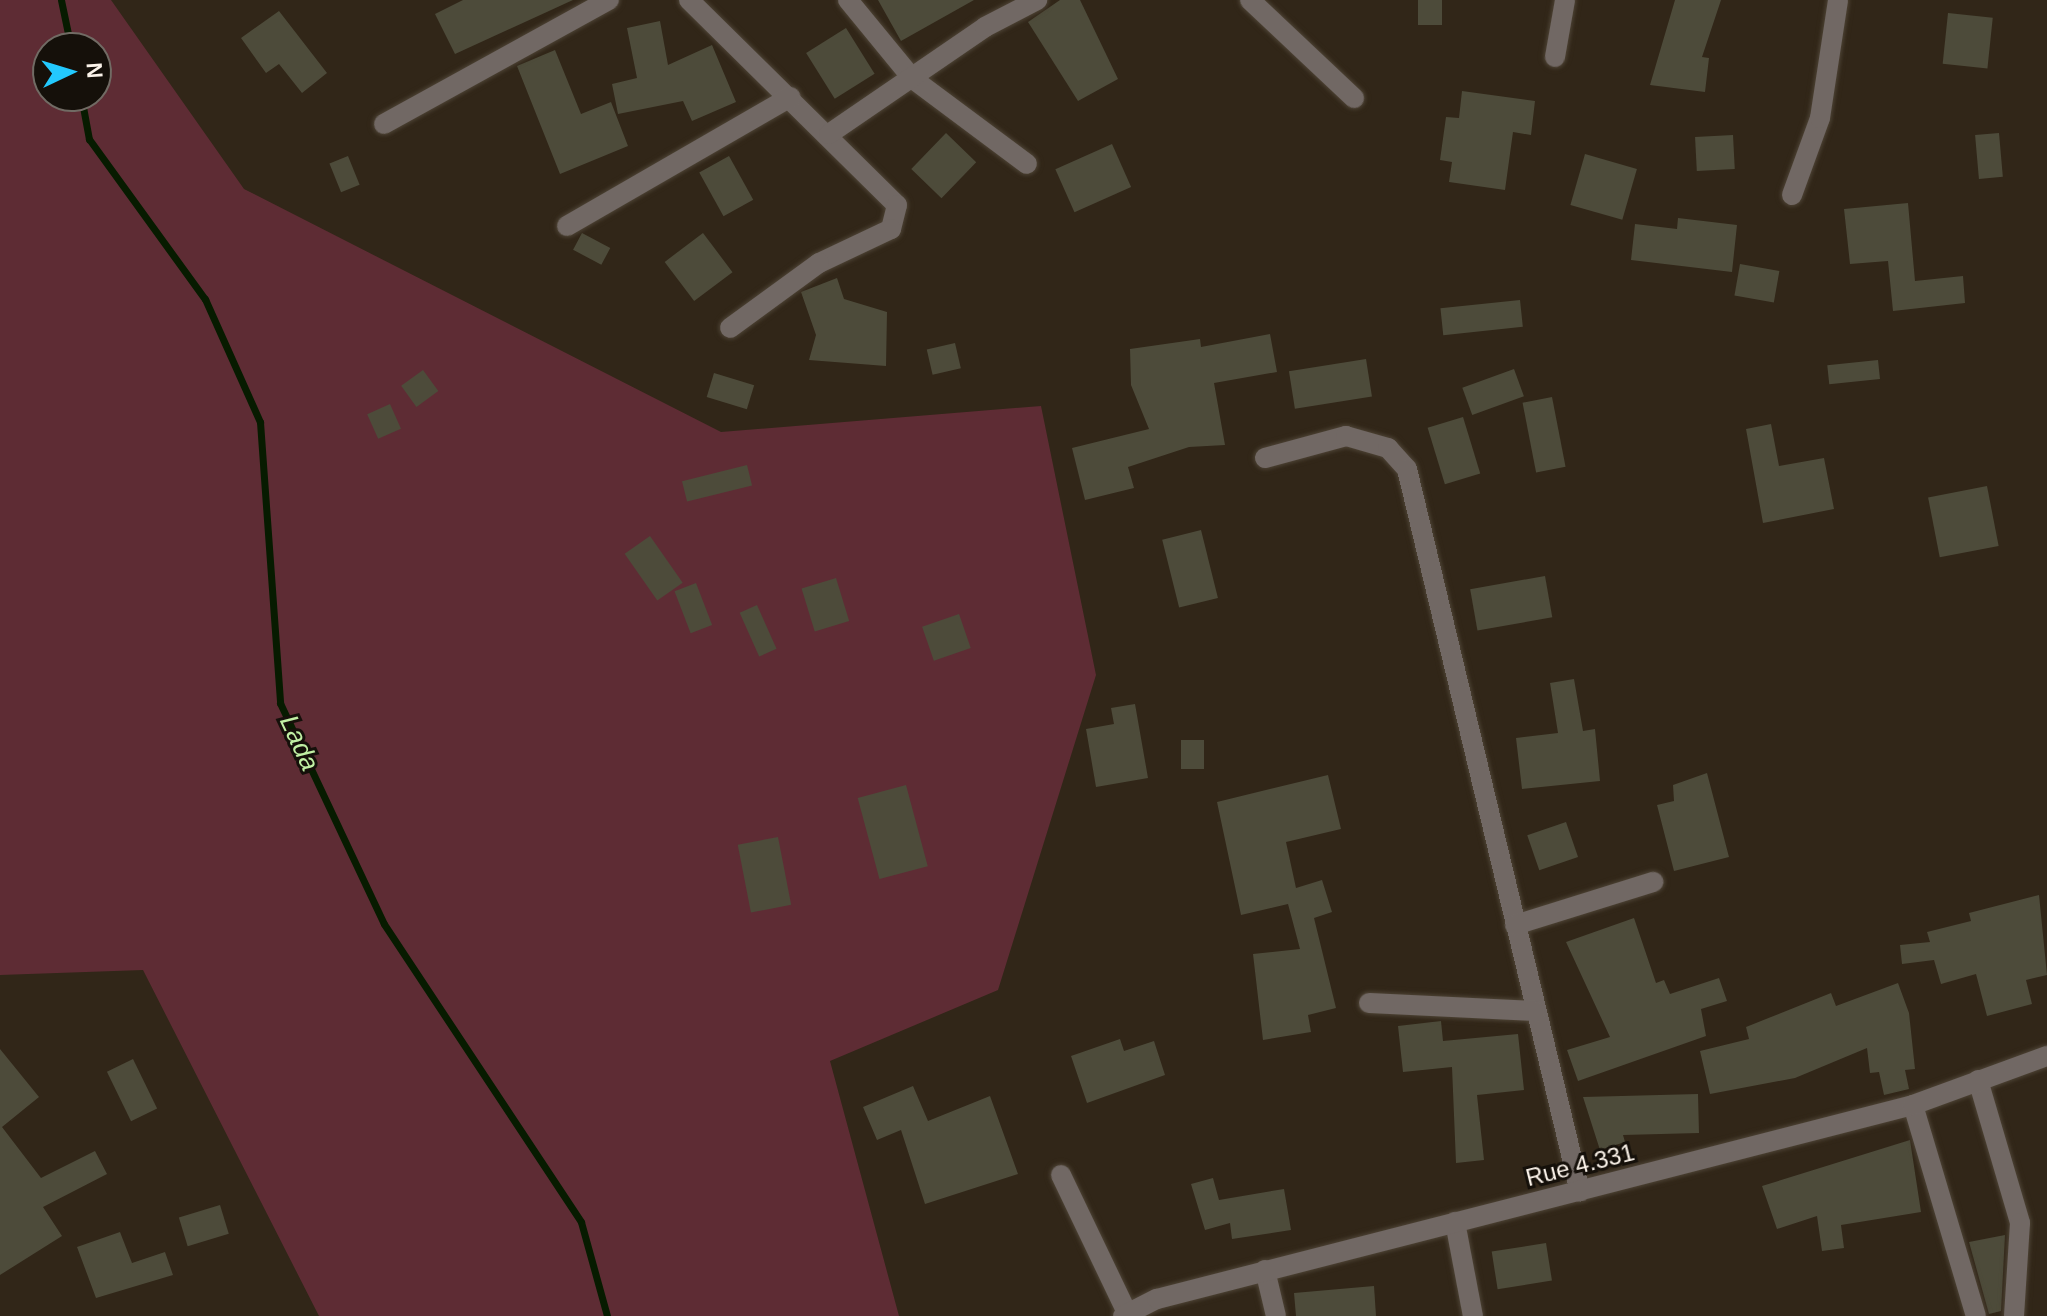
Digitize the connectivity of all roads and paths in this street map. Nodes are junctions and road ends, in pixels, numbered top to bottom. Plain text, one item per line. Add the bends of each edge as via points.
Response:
1 (609, 0) edge
2 (689, 0) edge
3 (848, 0) edge
4 (1037, 0) edge
5 (1250, 0) edge
6 (1565, 0) edge
7 (1838, 0) edge
8 (1555, 57) dead end
9 (913, 79) junction
10 (790, 97) junction
11 (1354, 98) dead end
12 (384, 124) dead end
13 (829, 134) junction
14 (1027, 164) dead end
15 (1792, 195) dead end
16 (567, 226) dead end
17 (730, 328) dead end
18 (1265, 458) dead end
19 (1653, 882) dead end
20 (1515, 925) junction
21 (1369, 1003) dead end
22 (1535, 1011) junction
23 (2047, 1056) edge
24 (1978, 1080) junction
25 (1913, 1105) junction
26 (1061, 1175) dead end
27 (1580, 1192) junction
28 (1455, 1222) junction
29 (1265, 1270) junction
30 (1125, 1314) edge
31 (1276, 1316) edge
32 (1473, 1316) edge
33 (1976, 1316) edge
34 (2014, 1316) edge

1 - 12 street
2 - 10 street
3 - 9 street
4 - 9 street via 985,27
5 - 11 street
6 - 8 street
7 - 15 street via 1820,118
9 - 13 street
9 - 14 street
10 - 13 street
10 - 16 street
13 - 17 street via 897,205 897,220 819,263
18 - 20 street via 1346,436 1388,448 1407,469
19 - 20 street
20 - 22 street
21 - 22 street
22 - 27 street
23 - 24 street, Rue 4.331
24 - 25 street, Rue 4.331
24 - 34 street via 2020,1223
25 - 27 street, Rue 4.331
25 - 33 street
26 - 30 street
27 - 28 street, Rue 4.331
28 - 29 street, Rue 4.331
28 - 32 street
29 - 30 street, Rue 4.331
29 - 31 street

